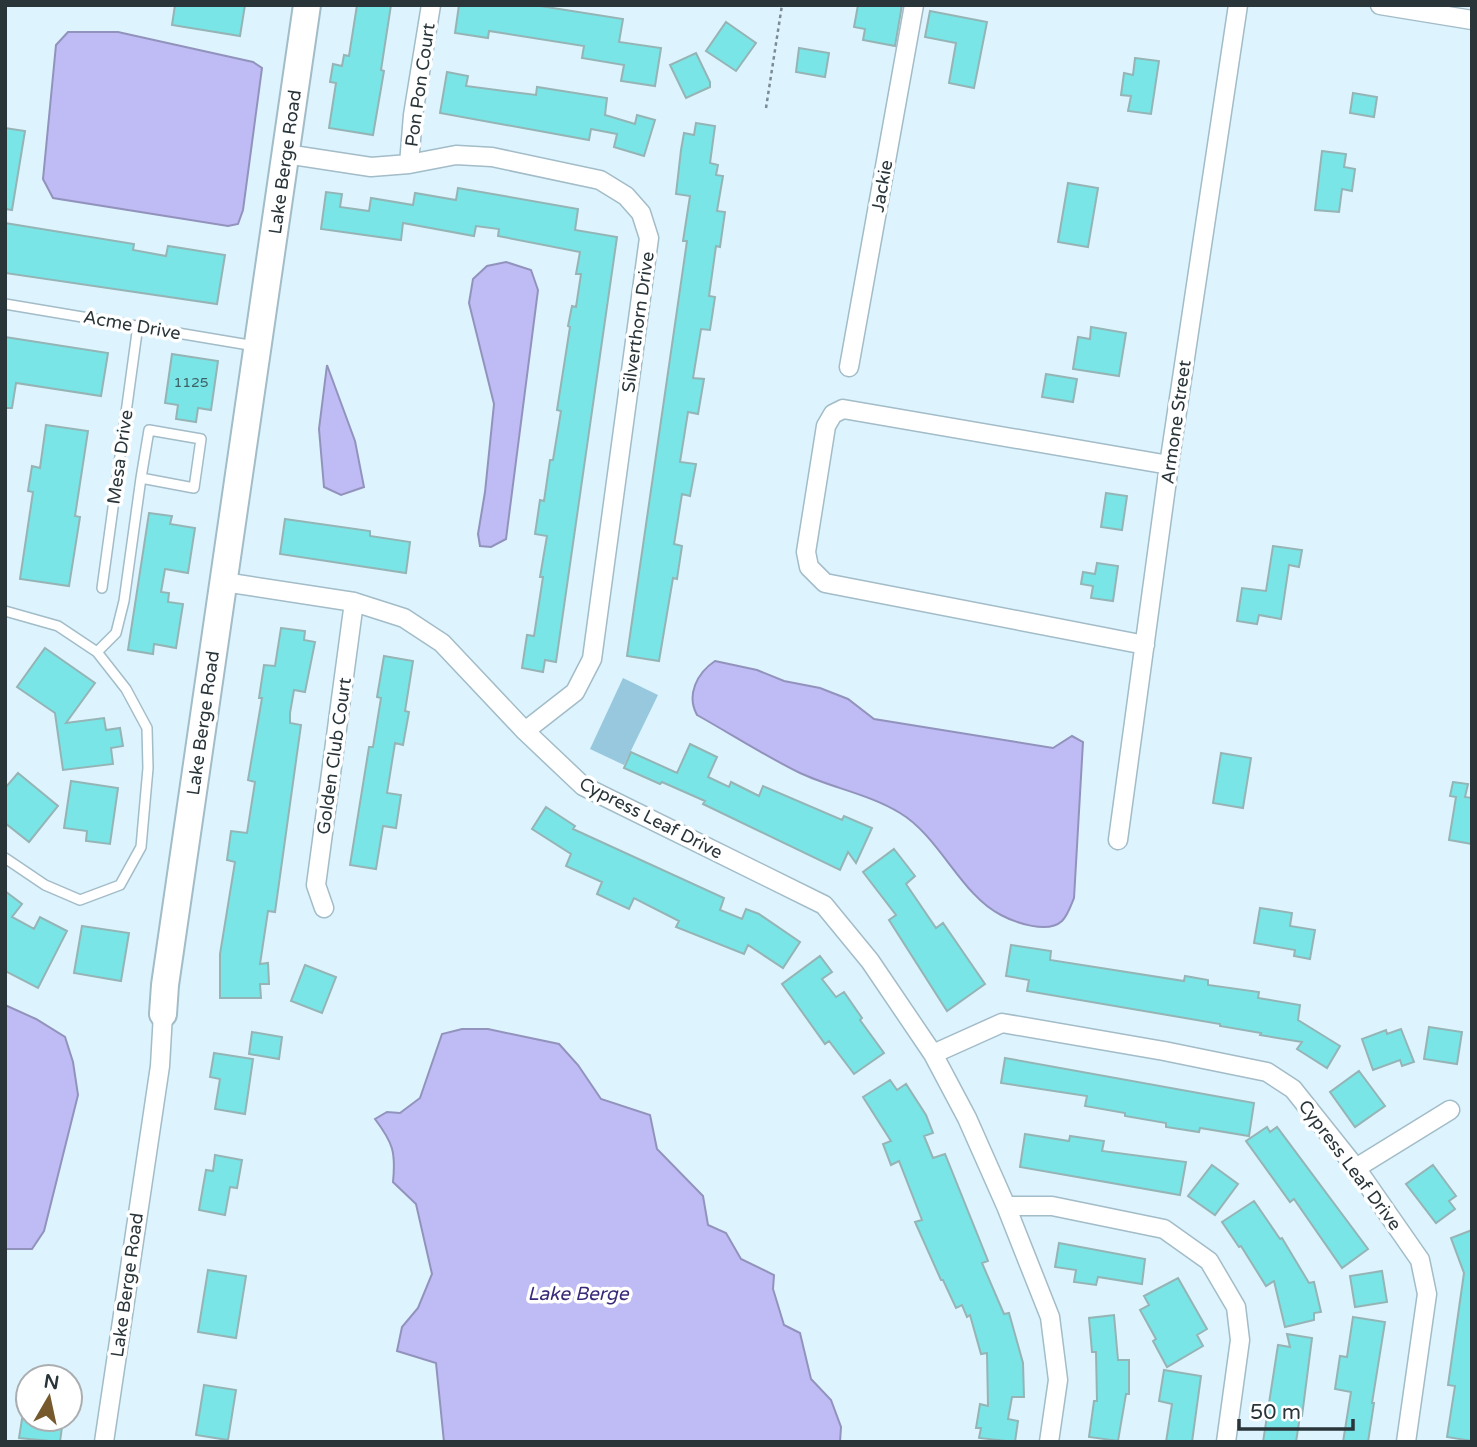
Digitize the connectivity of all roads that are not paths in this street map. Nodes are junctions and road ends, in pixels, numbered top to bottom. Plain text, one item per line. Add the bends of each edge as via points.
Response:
1 (307, 5) edge
2 (431, 5) edge
3 (914, 5) edge
4 (1238, 5) edge
5 (1380, 5) edge
6 (1472, 20) edge
7 (286, 154) junction
8 (409, 164) junction
9 (5, 304) edge
10 (138, 325) junction
11 (258, 347) junction
12 (849, 367) dead end
13 (1169, 465) junction
14 (141, 478) junction
15 (224, 582) junction
16 (102, 588) dead end
17 (354, 602) junction
18 (5, 611) edge
19 (1145, 645) junction
20 (97, 652) junction
21 (525, 732) junction
22 (1118, 840) dead end
23 (5, 858) edge
24 (324, 908) dead end
25 (163, 1014) joint
26 (933, 1054) junction
27 (1450, 1110) dead end
28 (1356, 1168) junction
29 (1006, 1206) junction
30 (104, 1442) edge
31 (1049, 1442) edge
32 (1226, 1442) edge
33 (1406, 1442) edge

1 - 7 street, Lake Berge Road
2 - 8 street, Pon Pon Court
3 - 12 street, Jackie
4 - 13 street, Armone Street
5 - 6 street
7 - 8 street, Silverthorn Drive via 371,167
7 - 11 street, Lake Berge Road
8 - 21 street, Silverthorn Drive via 456,155 492,157 600,180 641,213 649,238 592,659 575,692
9 - 10 lane, Acme Drive
10 - 11 lane, Acme Drive
10 - 16 lane, Mesa Drive
11 - 15 street, Lake Berge Road
13 - 19 street, Armone Street
13 - 19 street via 843,409 833,414 826,426 806,552 809,567 825,583
14 - 14 lane via 149,430 201,439 194,488
14 - 20 lane via 116,633
15 - 17 street, Cypress Leaf Drive
15 - 25 street, Lake Berge Road
17 - 21 street, Cypress Leaf Drive via 404,618 442,643
17 - 24 street, Golden Club Court via 316,885
18 - 20 lane via 58,626
19 - 22 street, Armone Street
20 - 23 lane via 126,689 147,728 141,847 120,885 79,900 45,886
21 - 26 street, Cypress Leaf Drive via 583,786 824,905 870,961
25 - 30 street, Lake Berge Road via 160,1066
26 - 28 street, Cypress Leaf Drive via 1002,1023 1266,1072 1293,1089
26 - 29 street, Cypress Leaf Drive
27 - 28 street
28 - 33 street, Cypress Leaf Drive via 1420,1260 1427,1294
29 - 31 street, Cypress Leaf Drive via 1050,1317 1058,1380
29 - 32 street via 1052,1206 1164,1229 1209,1261 1236,1307 1240,1340

